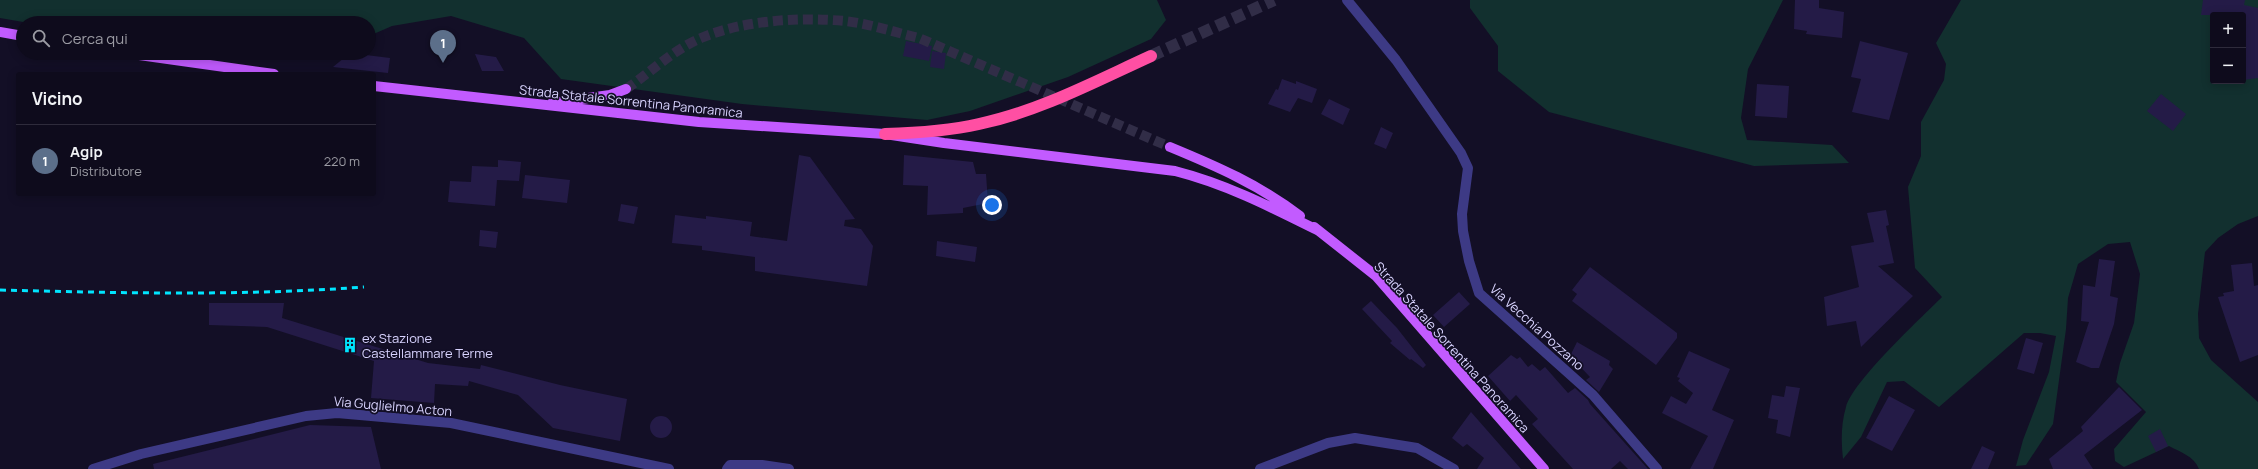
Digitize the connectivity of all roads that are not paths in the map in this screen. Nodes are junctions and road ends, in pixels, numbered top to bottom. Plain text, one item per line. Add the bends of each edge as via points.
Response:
1 (1347, 0) edge
2 (0, 32) edge
3 (16, 35) edge
4 (1151, 56) tunnel mouth
5 (175, 60) edge
6 (260, 72) edge
7 (376, 86) edge
8 (626, 89) tunnel mouth
9 (536, 105) junction
10 (886, 134) junction
11 (1170, 147) tunnel mouth
12 (1319, 231) junction
13 (94, 469) edge
14 (669, 469) edge
15 (727, 469) edge
16 (789, 469) edge
17 (1260, 469) edge
18 (1454, 469) edge
19 (1544, 469) edge
20 (1657, 469) edge

1 - 20 street, Via Vecchia Pozzano via 1396,60 1461,153 1468,168 1462,214 1463,231 1479,293 1593,395
2 - 3 main road
4 - 10 highway via 1043,105 1010,116 953,130
5 - 6 main road
7 - 9 main road, Strada Statale Sorrentina Panoramica
8 - 9 main road via 610,95
9 - 10 main road, Strada Statale Sorrentina Panoramica via 699,122
10 - 12 main road, Strada Statale Sorrentina Panoramica via 1175,171 1245,194
11 - 12 main road via 1230,172 1266,192
12 - 19 main road, Strada Statale Sorrentina Panoramica via 1376,276
13 - 14 street, Via Guglielmo Acton via 141,454 306,416 337,413 452,423
15 - 16 street via 730,465 762,465
17 - 18 street via 1328,443 1354,438 1417,448

